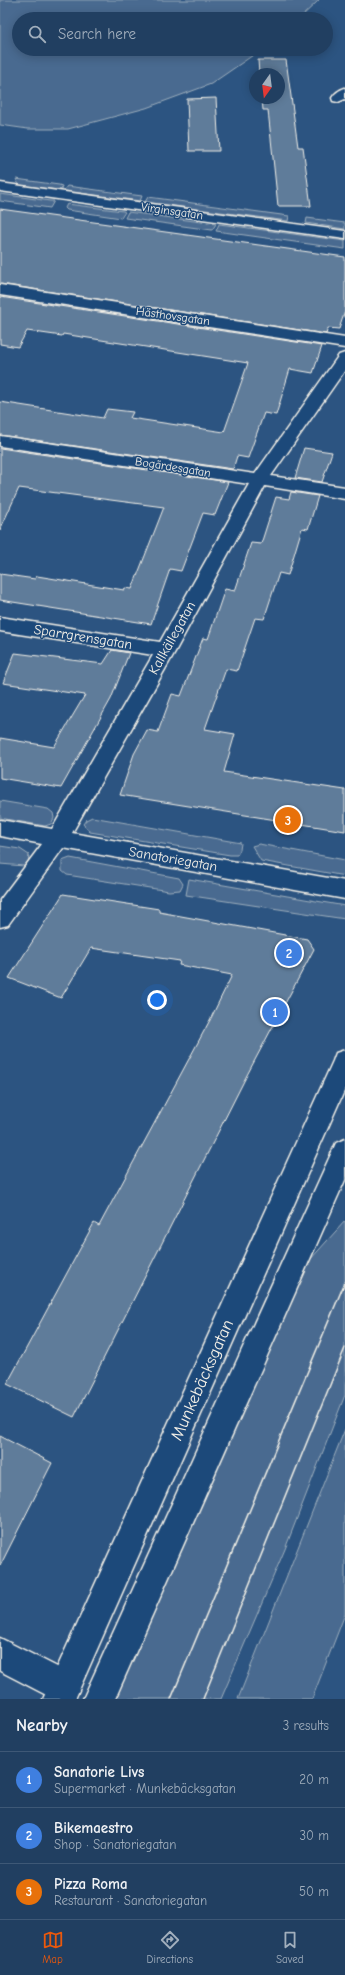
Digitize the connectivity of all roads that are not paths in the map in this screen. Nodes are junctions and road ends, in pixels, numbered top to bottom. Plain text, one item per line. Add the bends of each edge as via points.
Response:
1 (0, 187) edge
2 (345, 235) edge
3 (0, 290) edge
4 (345, 343) edge
5 (345, 358) edge
6 (0, 441) edge
7 (260, 480) junction
8 (345, 493) edge
9 (0, 624) edge
10 (166, 650) junction
11 (0, 828) edge
12 (58, 838) junction
13 (345, 890) edge
14 (0, 918) edge
15 (345, 1060) edge
16 (345, 1151) edge
17 (0, 1654) edge
18 (62, 1693) edge
19 (99, 1699) edge

1 - 2 street, Virginsgatan
3 - 4 street, Hästhovsgatan
5 - 7 street, Kallkällegatan
6 - 7 street, Bogärdesgatan
7 - 8 street, Bogärdesgatan
7 - 10 street, Kallkällegatan
9 - 10 street, Sparrgrensgatan
10 - 12 street, Kallkällegatan
11 - 12 street, Sanatoriegatan
12 - 13 street, Sanatoriegatan
12 - 14 street, Kallkällegatan
15 - 18 street, Munkebäcksgatan
16 - 19 street
17 - 18 street

